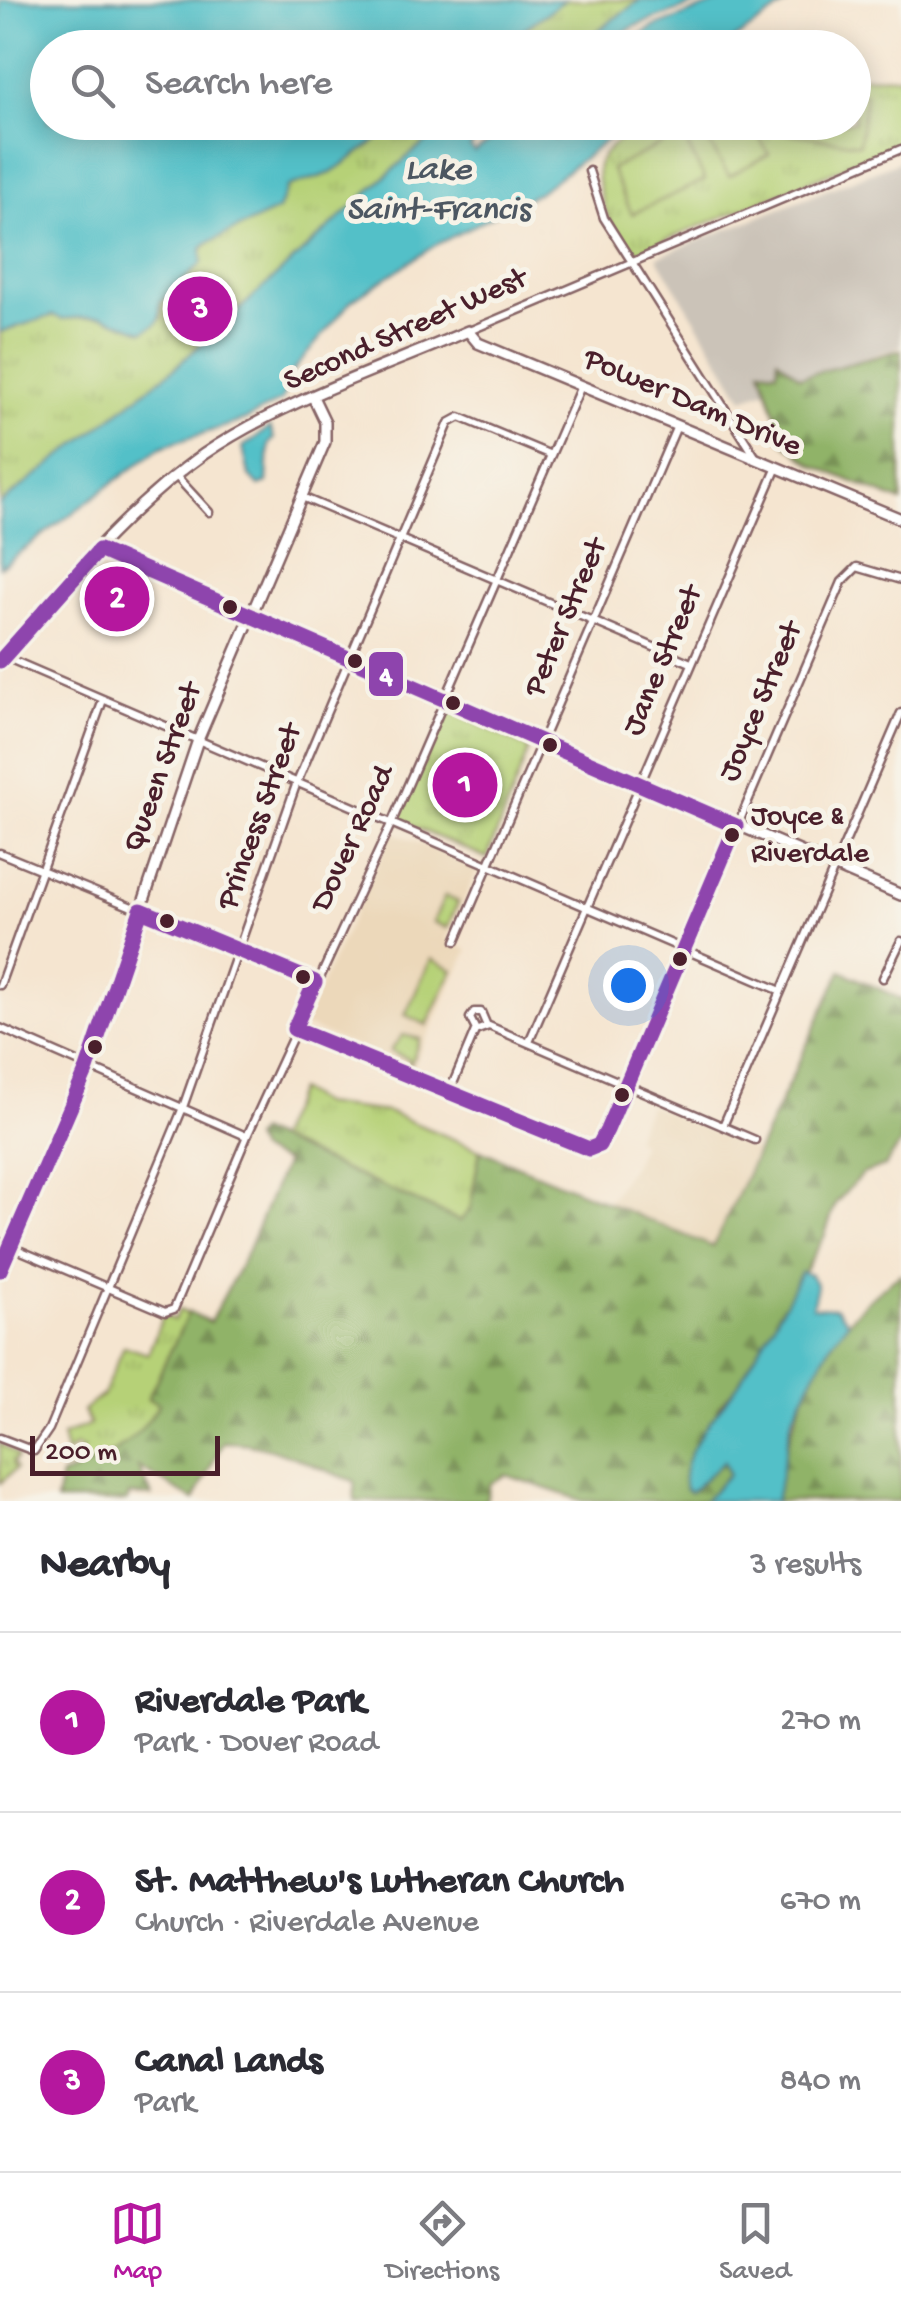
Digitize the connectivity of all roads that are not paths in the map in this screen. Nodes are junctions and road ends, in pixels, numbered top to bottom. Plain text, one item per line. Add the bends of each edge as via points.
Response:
1 (901, 150) edge
2 (590, 171) dead end
3 (629, 260) junction
4 (468, 331) junction
5 (582, 385) junction
6 (314, 398) junction
7 (678, 425) junction
8 (551, 455) junction
9 (755, 456) junction
10 (776, 467) junction
11 (176, 476) junction
12 (302, 498) junction
13 (209, 512) dead end
14 (901, 519) edge
15 (398, 538) junction
16 (100, 550) junction
17 (901, 580) edge
18 (497, 581) junction
19 (250, 618) junction
20 (593, 620) junction
21 (2, 658) edge
22 (346, 659) junction
23 (690, 662) junction
24 (103, 700) junction
25 (444, 700) junction
26 (901, 713) edge
27 (198, 740) junction
28 (541, 743) junction
29 (296, 785) junction
30 (638, 785) junction
31 (391, 824) junction
32 (736, 826) junction
33 (0, 853) edge
34 (489, 867) junction
35 (834, 869) junction
36 (44, 871) junction
37 (901, 895) edge
38 (586, 907) junction
39 (141, 910) junction
40 (901, 940) edge
41 (456, 941) dead end
42 (683, 950) junction
43 (240, 952) junction
44 (883, 978) dead end
45 (315, 982) junction
46 (0, 985) edge
47 (781, 991) junction
48 (488, 1026) junction
49 (0, 1028) edge
50 (294, 1029) junction
51 (476, 1030) junction
52 (529, 1042) junction
53 (87, 1069) junction
54 (624, 1084) junction
55 (449, 1093) junction
56 (182, 1110) junction
57 (723, 1126) junction
58 (246, 1136) junction
59 (755, 1140) dead end
60 (5, 1244) edge
61 (0, 1270) edge
62 (108, 1288) junction
63 (0, 1438) edge

1 - 3 street, Second Street West
2 - 3 street via 604,218
3 - 4 street, Second Street West
3 - 9 street
4 - 5 street, Power Dam Drive via 478,342
4 - 6 street, Second Street West
5 - 7 street, Power Dam Drive
5 - 8 street, Dover Road
6 - 11 street, Second Street West via 236,436
6 - 12 street, Queen Street via 326,436
7 - 9 street, Power Dam Drive
7 - 20 street, Peter Street
8 - 15 street, Princess Street via 457,416
8 - 18 street, Dover Road
9 - 10 street, Power Dam Drive
10 - 14 street, Power Dam Drive
10 - 23 street, Jane Street
11 - 13 street
11 - 16 street, Second Street West
12 - 15 street
12 - 19 street, Queen Street
15 - 18 street
15 - 22 street, Princess Street
16 - 19 street
16 - 21 street, Second Street West
17 - 32 street, Joyce Street via 859,567 842,582
18 - 20 street
18 - 25 street, Dover Road
19 - 22 street
19 - 27 street, Queen Street
20 - 23 street
20 - 28 street, Peter Street
21 - 24 street
22 - 25 street
22 - 29 street, Princess Street
23 - 30 street, Jane Street
24 - 27 street
24 - 36 street
25 - 28 street
25 - 31 street, Dover Road
26 - 35 street
27 - 29 street
27 - 39 street, Queen Street
28 - 30 street
28 - 34 street, Peter Street
29 - 31 street
29 - 43 street, Princess Street
30 - 32 street
30 - 38 street, Jane Street
31 - 34 street
31 - 45 street, Dover Road
32 - 35 street
32 - 42 street, Joyce Street
33 - 36 street
34 - 38 street
34 - 41 street, Peter Street
35 - 37 street
35 - 47 street
36 - 39 street
36 - 46 street
38 - 42 street
38 - 52 street, Jane Street
39 - 43 street
39 - 53 street, Queen Street
40 - 44 street
42 - 47 street
42 - 54 street, Joyce Street
43 - 45 street
43 - 56 street, Princess Street
45 - 50 street, Dover Road
47 - 57 street
48 - 51 street
48 - 51 street via 474,1012
48 - 52 street
49 - 53 street
50 - 55 street, Joyce Street
50 - 58 street, Dover Road
51 - 55 street
52 - 54 street
53 - 56 street
53 - 60 street, Queen Street
54 - 55 street, Joyce Street via 601,1142 589,1150
54 - 57 street
56 - 58 street
56 - 62 street, Princess Street
57 - 59 street
58 - 62 street, Dover Road via 170,1312
60 - 61 street, Queen Street
60 - 62 street
62 - 63 street, Princess Street via 42,1444 26,1450

